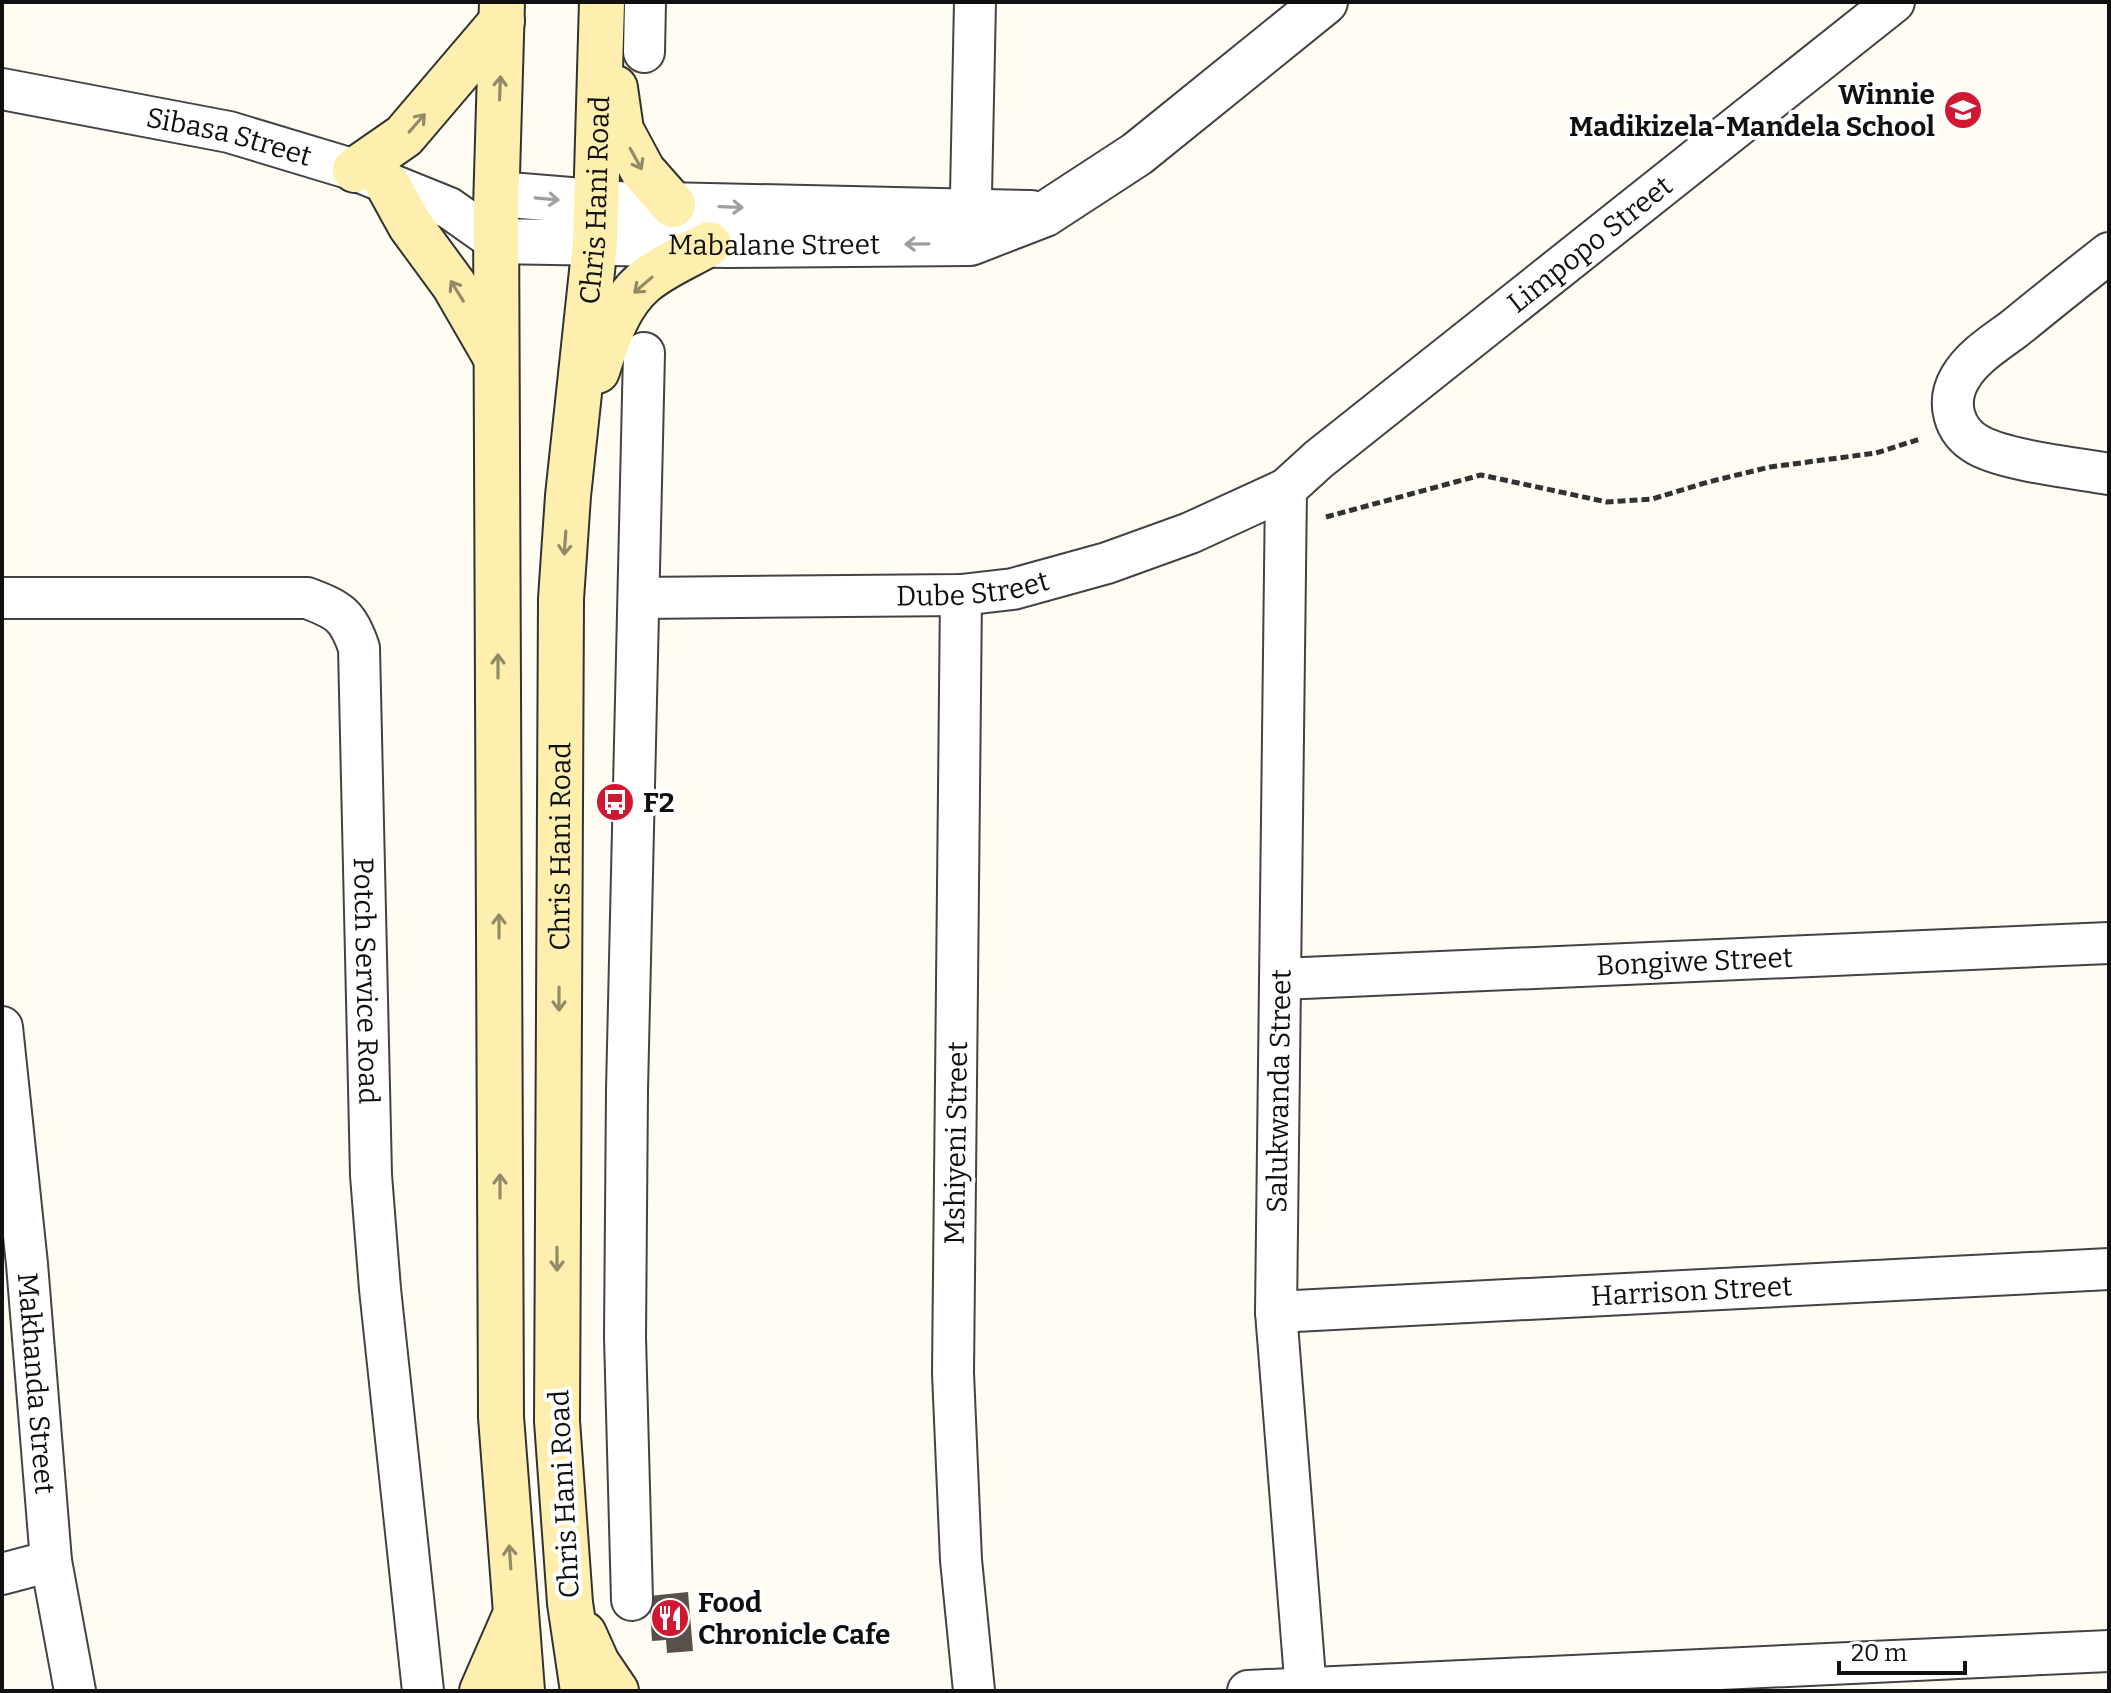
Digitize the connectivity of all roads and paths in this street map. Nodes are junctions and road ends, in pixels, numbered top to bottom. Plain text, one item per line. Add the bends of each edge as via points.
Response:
1 (603, 2) edge
2 (645, 2) edge
3 (975, 2) edge
4 (1325, 2) edge
5 (1894, 2) edge
6 (502, 11) edge
7 (644, 52) dead end
8 (2, 89) edge
9 (372, 178) junction
10 (497, 194) junction
11 (673, 205) junction
12 (449, 208) junction
13 (596, 223) junction
14 (970, 226) junction
15 (496, 241) junction
16 (709, 244) junction
17 (2109, 253) edge
18 (644, 353) dead end
19 (497, 358) junction
20 (1955, 416) junction
21 (2109, 474) edge
22 (1286, 489) junction
23 (568, 496) junction
24 (1286, 532) junction
25 (961, 595) junction
26 (2, 598) edge
27 (639, 598) junction
28 (2109, 943) edge
29 (1281, 979) junction
30 (2, 1027) edge
31 (14, 1265) edge
32 (2109, 1269) edge
33 (1276, 1312) junction
34 (51, 1561) junction
35 (2, 1574) edge
36 (632, 1600) dead end
37 (570, 1603) junction
38 (514, 1617) junction
39 (2109, 1651) edge
40 (1306, 1689) edge
41 (75, 1691) edge
42 (423, 1691) edge
43 (482, 1691) edge
44 (522, 1691) edge
45 (583, 1691) edge
46 (616, 1691) edge
47 (974, 1691) edge
48 (1248, 1691) edge

1 -> 11 main road via 621,130 643,171
1 - 13 main road, Chris Hani Road
2 - 7 street
3 - 14 street
4 - 14 street, Mabalane Street via 1137,154 1045,214
5 - 22 street, Limpopo Street
9 -> 6 main road
10 -> 6 main road, Chris Hani Road
8 - 9 street, Sibasa Street via 229,132
9 - 12 street, Sibasa Street
19 -> 9 main road via 454,285
10 - 12 street
10 -> 13 street, Mabalane Street
10 - 15 main road, Chris Hani Road
11 - 13 street, Mabalane Street
11 -> 14 street, Mabalane Street
12 - 15 street, Sibasa Street
13 - 15 street, Mabalane Street
13 - 16 street, Mabalane Street
13 - 23 main road, Chris Hani Road
14 -> 16 street, Mabalane Street
15 - 19 main road, Chris Hani Road
16 -> 23 main road via 643,283 626,301 593,384
17 - 20 street via 1974,360 1956,386
18 - 27 street
38 -> 19 main road, Chris Hani Road via 501,1417
20 - 21 street via 1971,441 1992,450
20 - 24 path via 1876,453 1770,467 1652,499 1607,502 1481,475
22 - 24 street, Salukwanda Street
22 - 25 street, Dube Street via 1107,563 1013,589
23 -> 37 main road, Chris Hani Road via 561,599 557,1421
24 - 29 street, Salukwanda Street
25 - 27 street, Dube Street
25 - 47 street, Mshiyeni Street via 953,1373 961,1560
26 - 42 street, Potch Service Road via 307,598 340,612 351,624 359,648 371,1175
27 - 36 street via 627,1090
28 - 29 street, Bongiwe Street
29 - 33 street, Salukwanda Street
30 - 31 street, Makhanda Street
31 - 34 street, Makhanda Street
32 - 33 street, Harrison Street
33 - 40 street, Salukwanda Street
34 - 35 street
34 - 41 street, Makhanda Street
37 - 45 main road, Chris Hani Road
37 - 46 main road
38 - 43 main road
38 - 44 main road, Chris Hani Road
39 - 40 street
40 - 48 street

